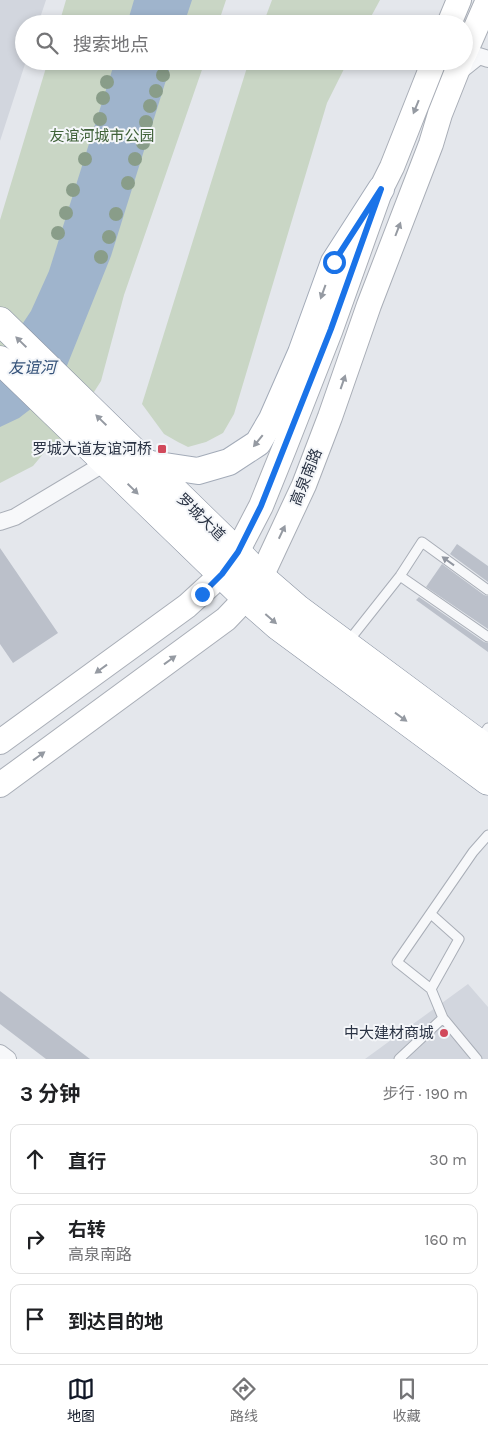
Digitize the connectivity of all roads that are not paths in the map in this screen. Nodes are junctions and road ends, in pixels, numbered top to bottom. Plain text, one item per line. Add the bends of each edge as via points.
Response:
1 (459, 0) edge
2 (488, 0) edge
3 (453, 15) edge
4 (473, 35) edge
5 (473, 58) edge
6 (488, 59) edge
7 (430, 70) edge
8 (458, 70) edge
9 (381, 189) junction
10 (0, 321) edge
11 (0, 360) edge
12 (105, 463) junction
13 (145, 463) junction
14 (0, 522) edge
15 (238, 552) junction
16 (222, 574) junction
17 (400, 576) junction
18 (254, 587) junction
19 (488, 590) edge
20 (488, 637) edge
21 (346, 644) junction
22 (485, 740) edge
23 (0, 742) edge
24 (488, 781) edge
25 (0, 785) edge
26 (488, 835) edge
27 (432, 914) junction
28 (432, 989) junction
29 (443, 1018) junction
30 (0, 1053) edge
31 (8, 1059) edge
32 (399, 1059) edge
33 (477, 1059) edge

1 - 3 main road
2 - 4 main road, 高泉南路
5 - 6 street via 479,56
7 -> 9 main road, 高泉南路
18 -> 8 main road, 高泉南路 via 304,485
9 -> 13 main road via 334,262 301,353 258,443 229,462 198,471
9 - 15 main road, 高泉南路 via 284,449
13 -> 10 highway, 罗城大道
11 - 12 highway, 罗城大道
12 - 14 street via 15,517
12 -> 16 highway, 罗城大道
13 - 15 highway, 罗城大道
15 - 16 main road, 高泉南路
15 - 18 highway, 罗城大道
16 - 18 highway, 罗城大道
16 -> 23 main road, 高泉南路 via 187,606
19 -> 17 lane via 422,542
17 - 20 lane
17 - 21 lane
18 - 21 highway, 罗城大道 via 298,609
18 -> 24 highway, 罗城大道 via 278,626
25 -> 18 main road, 高泉南路 via 226,619
21 - 22 highway, 罗城大道
26 - 27 lane
27 - 28 lane via 459,939
27 - 28 lane via 397,962
28 - 29 lane
29 - 32 lane
29 - 33 lane
30 - 31 street

